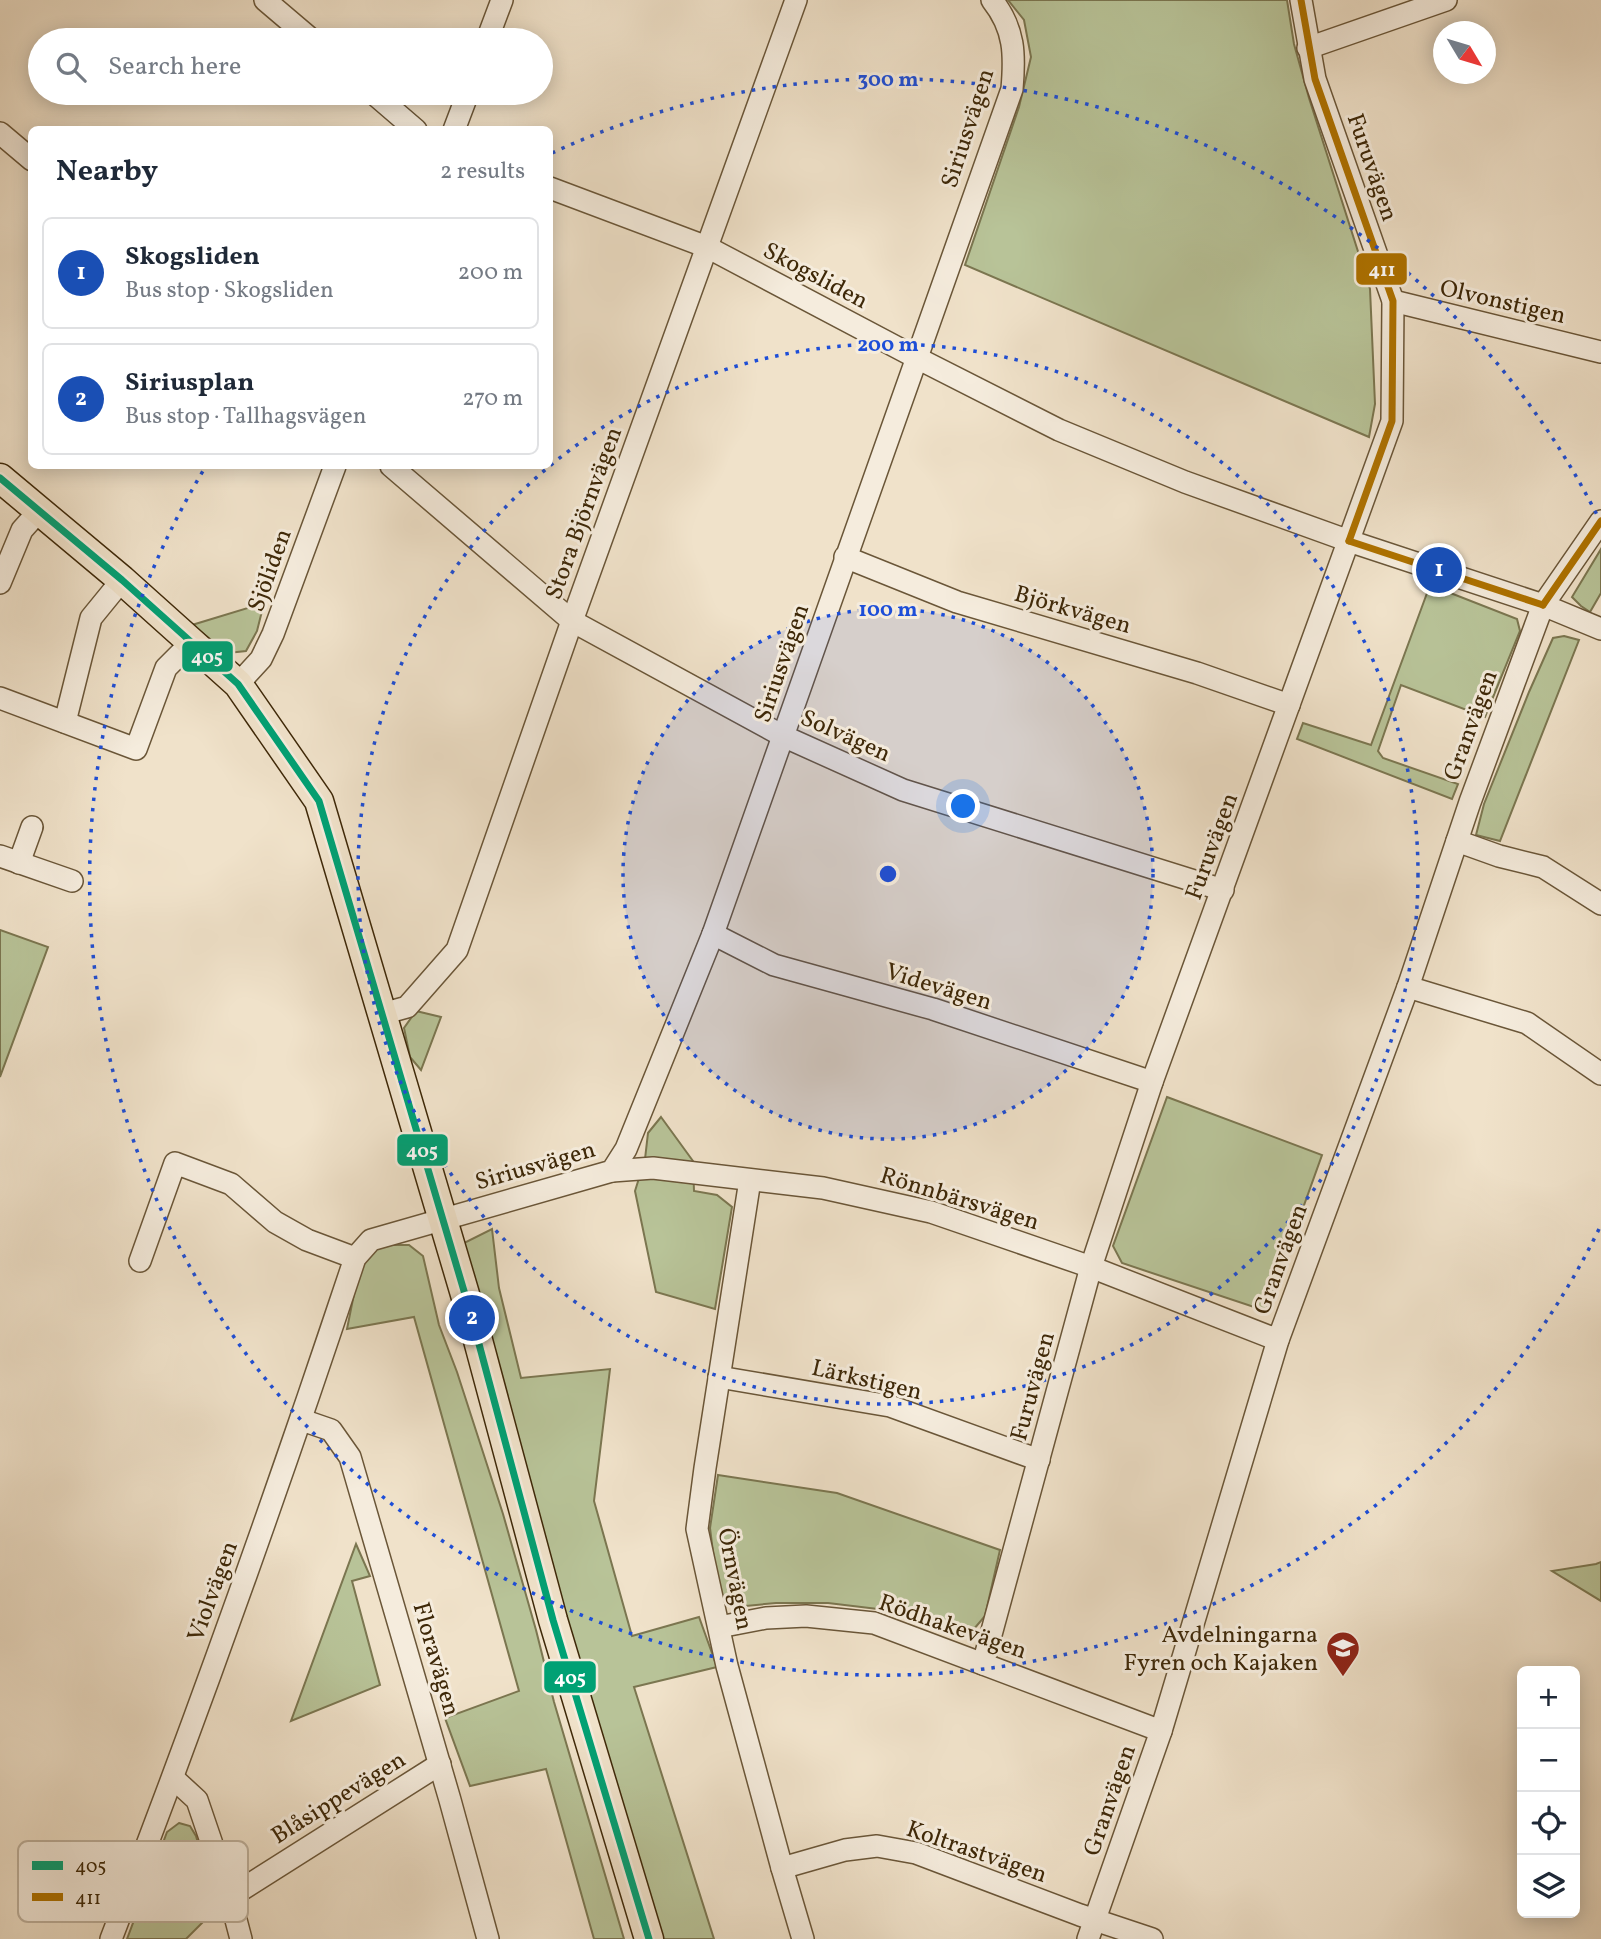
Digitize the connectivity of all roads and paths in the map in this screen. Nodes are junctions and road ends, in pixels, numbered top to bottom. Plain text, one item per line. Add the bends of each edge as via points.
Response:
1 (265, 0) edge
2 (502, 0) edge
3 (796, 0) edge
4 (992, 0) edge
5 (1301, 0) edge
6 (1446, 0) edge
7 (298, 28) edge
8 (492, 28) edge
9 (1308, 48) junction
10 (387, 105) edge
11 (463, 105) edge
12 (411, 126) edge
13 (456, 126) edge
14 (0, 134) edge
15 (28, 157) edge
16 (553, 189) edge
17 (707, 247) junction
18 (1393, 301) junction
19 (1601, 352) edge
20 (917, 358) junction
21 (334, 469) edge
22 (395, 469) edge
23 (0, 478) edge
24 (39, 511) junction
25 (1601, 521) edge
26 (1349, 541) junction
27 (845, 557) junction
28 (122, 580) junction
29 (0, 583) edge
30 (1543, 605) junction
31 (572, 621) junction
32 (1601, 629) edge
33 (192, 642) junction
34 (238, 684) junction
35 (0, 698) edge
36 (1289, 705) junction
37 (65, 722) junction
38 (783, 736) junction
39 (32, 827) dead end
40 (1457, 841) junction
41 (10, 860) edge
42 (72, 881) dead end
43 (1223, 890) junction
44 (1601, 904) edge
45 (713, 934) junction
46 (1408, 987) junction
47 (382, 1014) junction
48 (1601, 1074) edge
49 (1152, 1082) junction
50 (612, 1171) junction
51 (750, 1180) junction
52 (443, 1220) junction
53 (355, 1258) junction
54 (140, 1261) dead end
55 (1091, 1267) junction
56 (1278, 1340) junction
57 (719, 1377) junction
58 (302, 1420) junction
59 (1039, 1460) junction
60 (719, 1627) junction
61 (983, 1664) junction
62 (1161, 1731) junction
63 (440, 1764) junction
64 (173, 1778) junction
65 (149, 1841) edge
66 (211, 1841) edge
67 (782, 1868) junction
68 (248, 1886) edge
69 (118, 1922) edge
70 (237, 1922) edge
71 (1092, 1929) edge
72 (111, 1939) edge
73 (241, 1939) edge
74 (488, 1939) edge
75 (649, 1939) edge
76 (803, 1939) edge
77 (1152, 1939) edge

1 - 7 street
2 - 8 street
3 - 17 street, Stora Björnvägen
4 - 20 street, Siriusvägen via 1010,29 1015,61 1012,89
5 - 9 street, Furuvägen
6 - 9 street
9 - 18 street, Furuvägen
10 - 12 street
11 - 13 street
14 - 15 street
16 - 17 street, Skogsliden
17 - 20 street, Skogsliden
17 - 31 street, Stora Björnvägen
18 - 19 street, Olvonstigen
18 - 26 street, Furuvägen via 1392,421
20 - 26 street, Skogsliden via 1059,430 1185,482
20 - 27 street, Siriusvägen
21 - 34 street, Sjöliden via 274,634 261,659
22 - 31 street, Solvägen
23 - 24 main road
24 - 28 main road
24 - 29 street via 22,530
25 - 30 street, Granvägen
26 - 30 street, Skogsliden
26 - 36 street, Furuvägen
27 - 36 street, Björkvägen via 957,602
27 - 38 street, Siriusvägen
28 - 33 main road
28 - 37 street via 91,618
30 - 32 street, Skogsliden
30 - 40 street, Granvägen
31 - 38 street, Solvägen
31 - 47 street, Stora Björnvägen via 457,950 407,1007
33 - 34 main road
33 - 37 street via 166,668 136,749
34 - 47 main road via 319,801
35 - 37 street
36 - 43 street, Furuvägen
38 - 43 street, Solvägen via 903,790
38 - 45 street, Siriusvägen
39 - 41 street
40 - 44 street via 1543,867
40 - 46 street, Granvägen
41 - 42 street
43 - 49 street, Furuvägen
45 - 49 street, Videvägen via 774,965 933,1009
45 - 50 street, Siriusvägen via 626,1149
46 - 48 street via 1527,1023
46 - 56 street, Granvägen
47 - 52 main road
49 - 55 street, Furuvägen
50 - 51 street, Rönnbärsvägen via 653,1168
50 - 52 street, Siriusvägen
51 - 55 street, Rönnbärsvägen via 822,1188 931,1212
51 - 57 street, Örnvägen
52 - 53 street via 371,1240
52 - 75 main road via 553,1619
53 - 54 street via 275,1222 231,1184 175,1163
53 - 58 street, Violvägen
55 - 56 street, Rönnbärsvägen
55 - 59 street, Furuvägen
56 - 62 street, Granvägen
57 - 59 street, Lärkstigen via 890,1406
57 - 60 street, Örnvägen via 697,1529
58 - 63 street, Floravägen via 331,1430 350,1457
58 - 64 street, Violvägen
59 - 61 street, Furuvägen
60 - 61 street, Rödhakevägen via 806,1616 874,1623
60 - 67 street, Örnvägen
61 - 62 street, Rödhakevägen
62 - 71 street, Granvägen
63 - 68 street, Blåsippevägen
63 - 74 street, Floravägen
64 - 65 street, Violvägen
64 - 66 street via 197,1800
67 - 71 street, Koltrastvägen via 877,1846 916,1853
67 - 76 street, Örnvägen
69 - 72 street, Violvägen
70 - 73 street
71 - 77 street, Koltrastvägen

